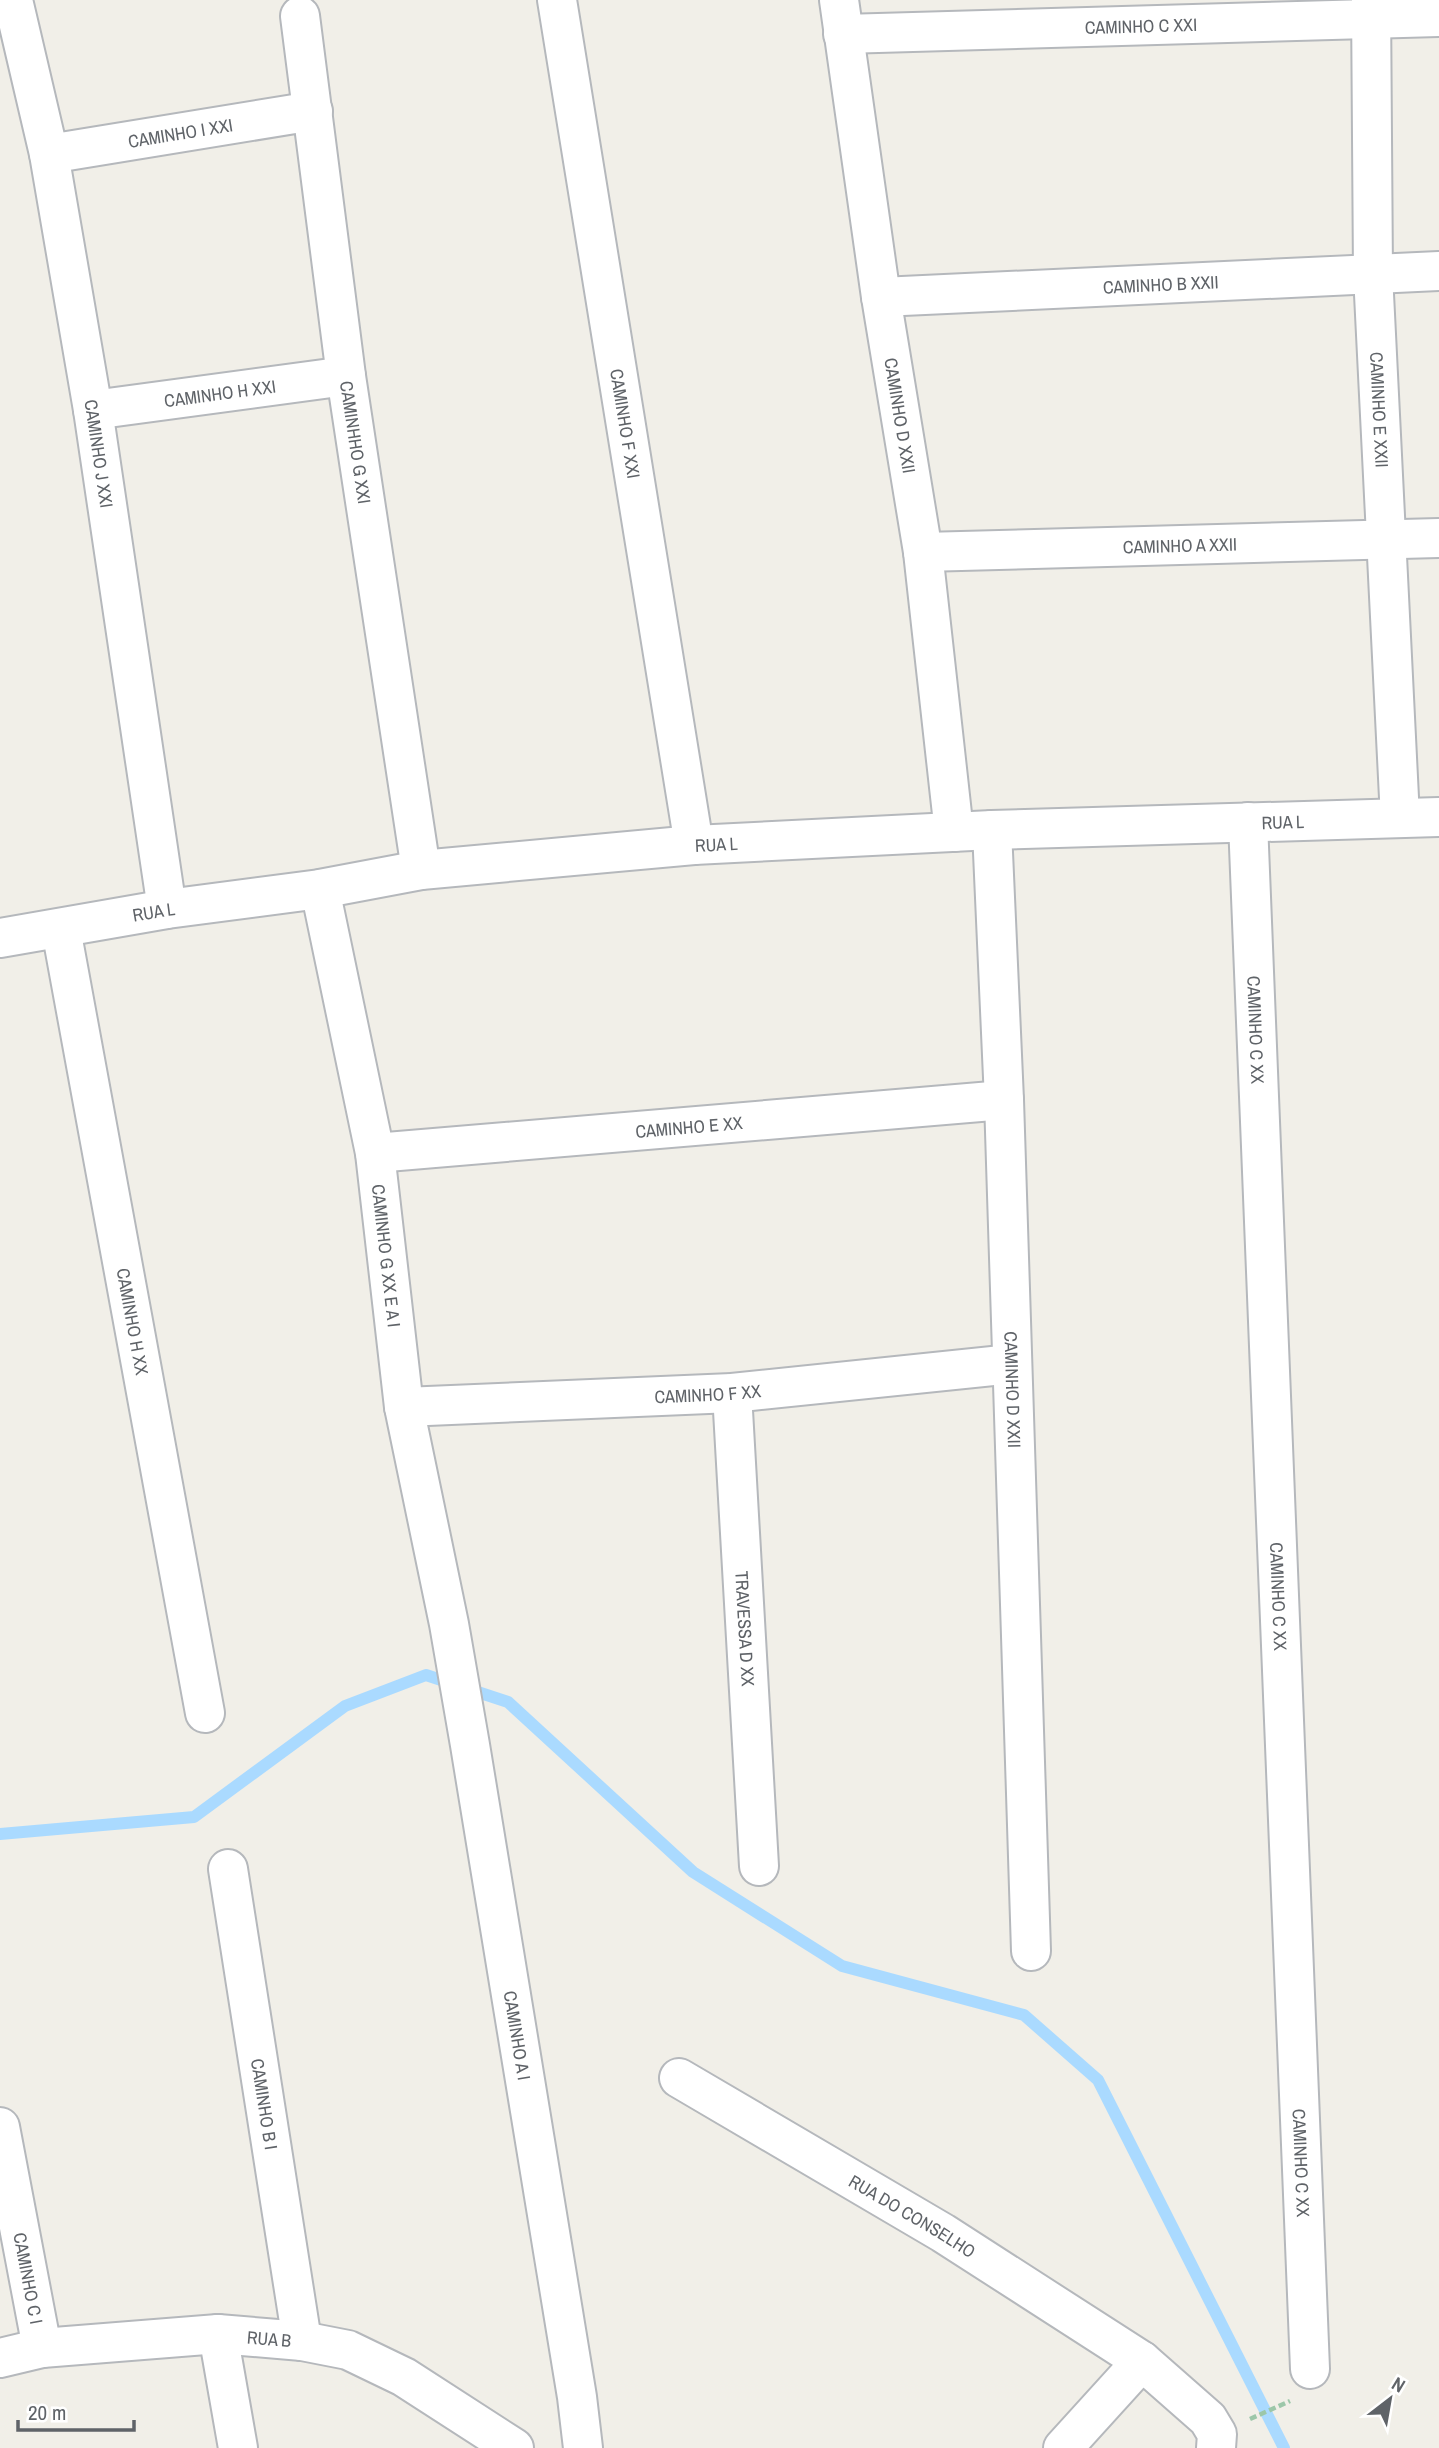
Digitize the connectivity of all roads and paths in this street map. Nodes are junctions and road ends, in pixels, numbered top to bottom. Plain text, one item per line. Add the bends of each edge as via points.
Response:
1 (13, 0) edge
2 (557, 0) edge
3 (1371, 10) edge
4 (300, 16) dead end
5 (841, 17) edge
6 (1439, 17) edge
7 (313, 111) junction
8 (49, 154) junction
9 (1439, 271) edge
10 (1373, 274) junction
11 (881, 298) junction
12 (346, 376) junction
13 (93, 410) junction
14 (1439, 538) edge
15 (1385, 541) junction
16 (923, 552) junction
17 (1439, 817) edge
18 (1400, 818) junction
19 (1248, 822) junction
20 (992, 830) junction
21 (954, 832) junction
22 (694, 845) junction
23 (421, 870) junction
24 (320, 889) junction
25 (167, 909) junction
26 (61, 929) junction
27 (0, 938) edge
28 (1004, 1100) junction
29 (375, 1153) junction
30 (1012, 1364) junction
31 (732, 1393) junction
32 (404, 1407) junction
33 (449, 1624) joint
34 (205, 1713) dead end
35 (759, 1866) dead end
36 (228, 1868) dead end
37 (1031, 1951) dead end
38 (679, 2078) dead end
39 (0, 2127) edge
40 (218, 2334) junction
41 (302, 2341) junction
42 (42, 2348) junction
43 (0, 2358) edge
44 (1142, 2361) junction
45 (1300, 2385) joint
46 (1228, 2436) edge
47 (505, 2444) edge
48 (238, 2448) edge
49 (583, 2448) edge
50 (1063, 2448) edge

1 - 8 street, CAMINHO J XXI
2 - 22 street, CAMINHO F XXI
3 - 5 street, CAMINHO C XXI
3 - 6 street, CAMINHO C XXI
3 - 10 street, CAMINHO E XXII
4 - 7 street, CAMINHHO G XXI
5 - 11 street, CAMINHO D XXII
7 - 8 street, CAMINHO I XXI
7 - 12 street, CAMINHHO G XXI
8 - 13 street, CAMINHO J XXI
9 - 10 street, CAMINHO B XXII
10 - 11 street, CAMINHO B XXII
10 - 15 street, CAMINHO E XXII
11 - 16 street, CAMINHO D XXII
12 - 13 street, CAMINHO H XXI
12 - 23 street, CAMINHHO G XXI
13 - 25 street, CAMINHO J XXI
14 - 15 street, CAMINHO A XXII
15 - 16 street, CAMINHO A XXII
15 - 18 street, CAMINHO E XXII
16 - 21 street, CAMINHO D XXII
17 - 18 street, RUA L
18 - 19 street, RUA L
19 - 20 street, RUA L
19 - 45 street, CAMINHO C XX
20 - 21 street, RUA L
20 - 28 street, CAMINHO D XXII
21 - 22 street, RUA L
22 - 23 street, RUA L
23 - 24 street, RUA L
24 - 25 street, RUA L
24 - 29 street, CAMINHO G XX E A I
25 - 26 street, RUA L
26 - 27 street, RUA L
26 - 34 street, CAMINHO H XX
28 - 29 street, CAMINHO E XX
28 - 30 street, CAMINHO D XXII
29 - 32 street, CAMINHO G XX E A I
30 - 31 street, CAMINHO F XX
30 - 37 street, CAMINHO D XXII
31 - 32 street, CAMINHO F XX
31 - 35 street, TRAVESSA D XX
32 - 33 street, CAMINHO G XX E A I
33 - 49 street, CAMINHO A I
36 - 41 street, CAMINHO B I
38 - 44 street, RUA DO CONSELHO via 943,2233
39 - 42 street, CAMINHO C I
40 - 41 street, RUA B
40 - 42 street, RUA B
40 - 48 street
41 - 47 street, RUA B via 348,2350 404,2377
42 - 43 street, RUA B
44 - 46 street, RUA DO CONSELHO via 1208,2419 1217,2434
44 - 50 street
45 - 46 path

